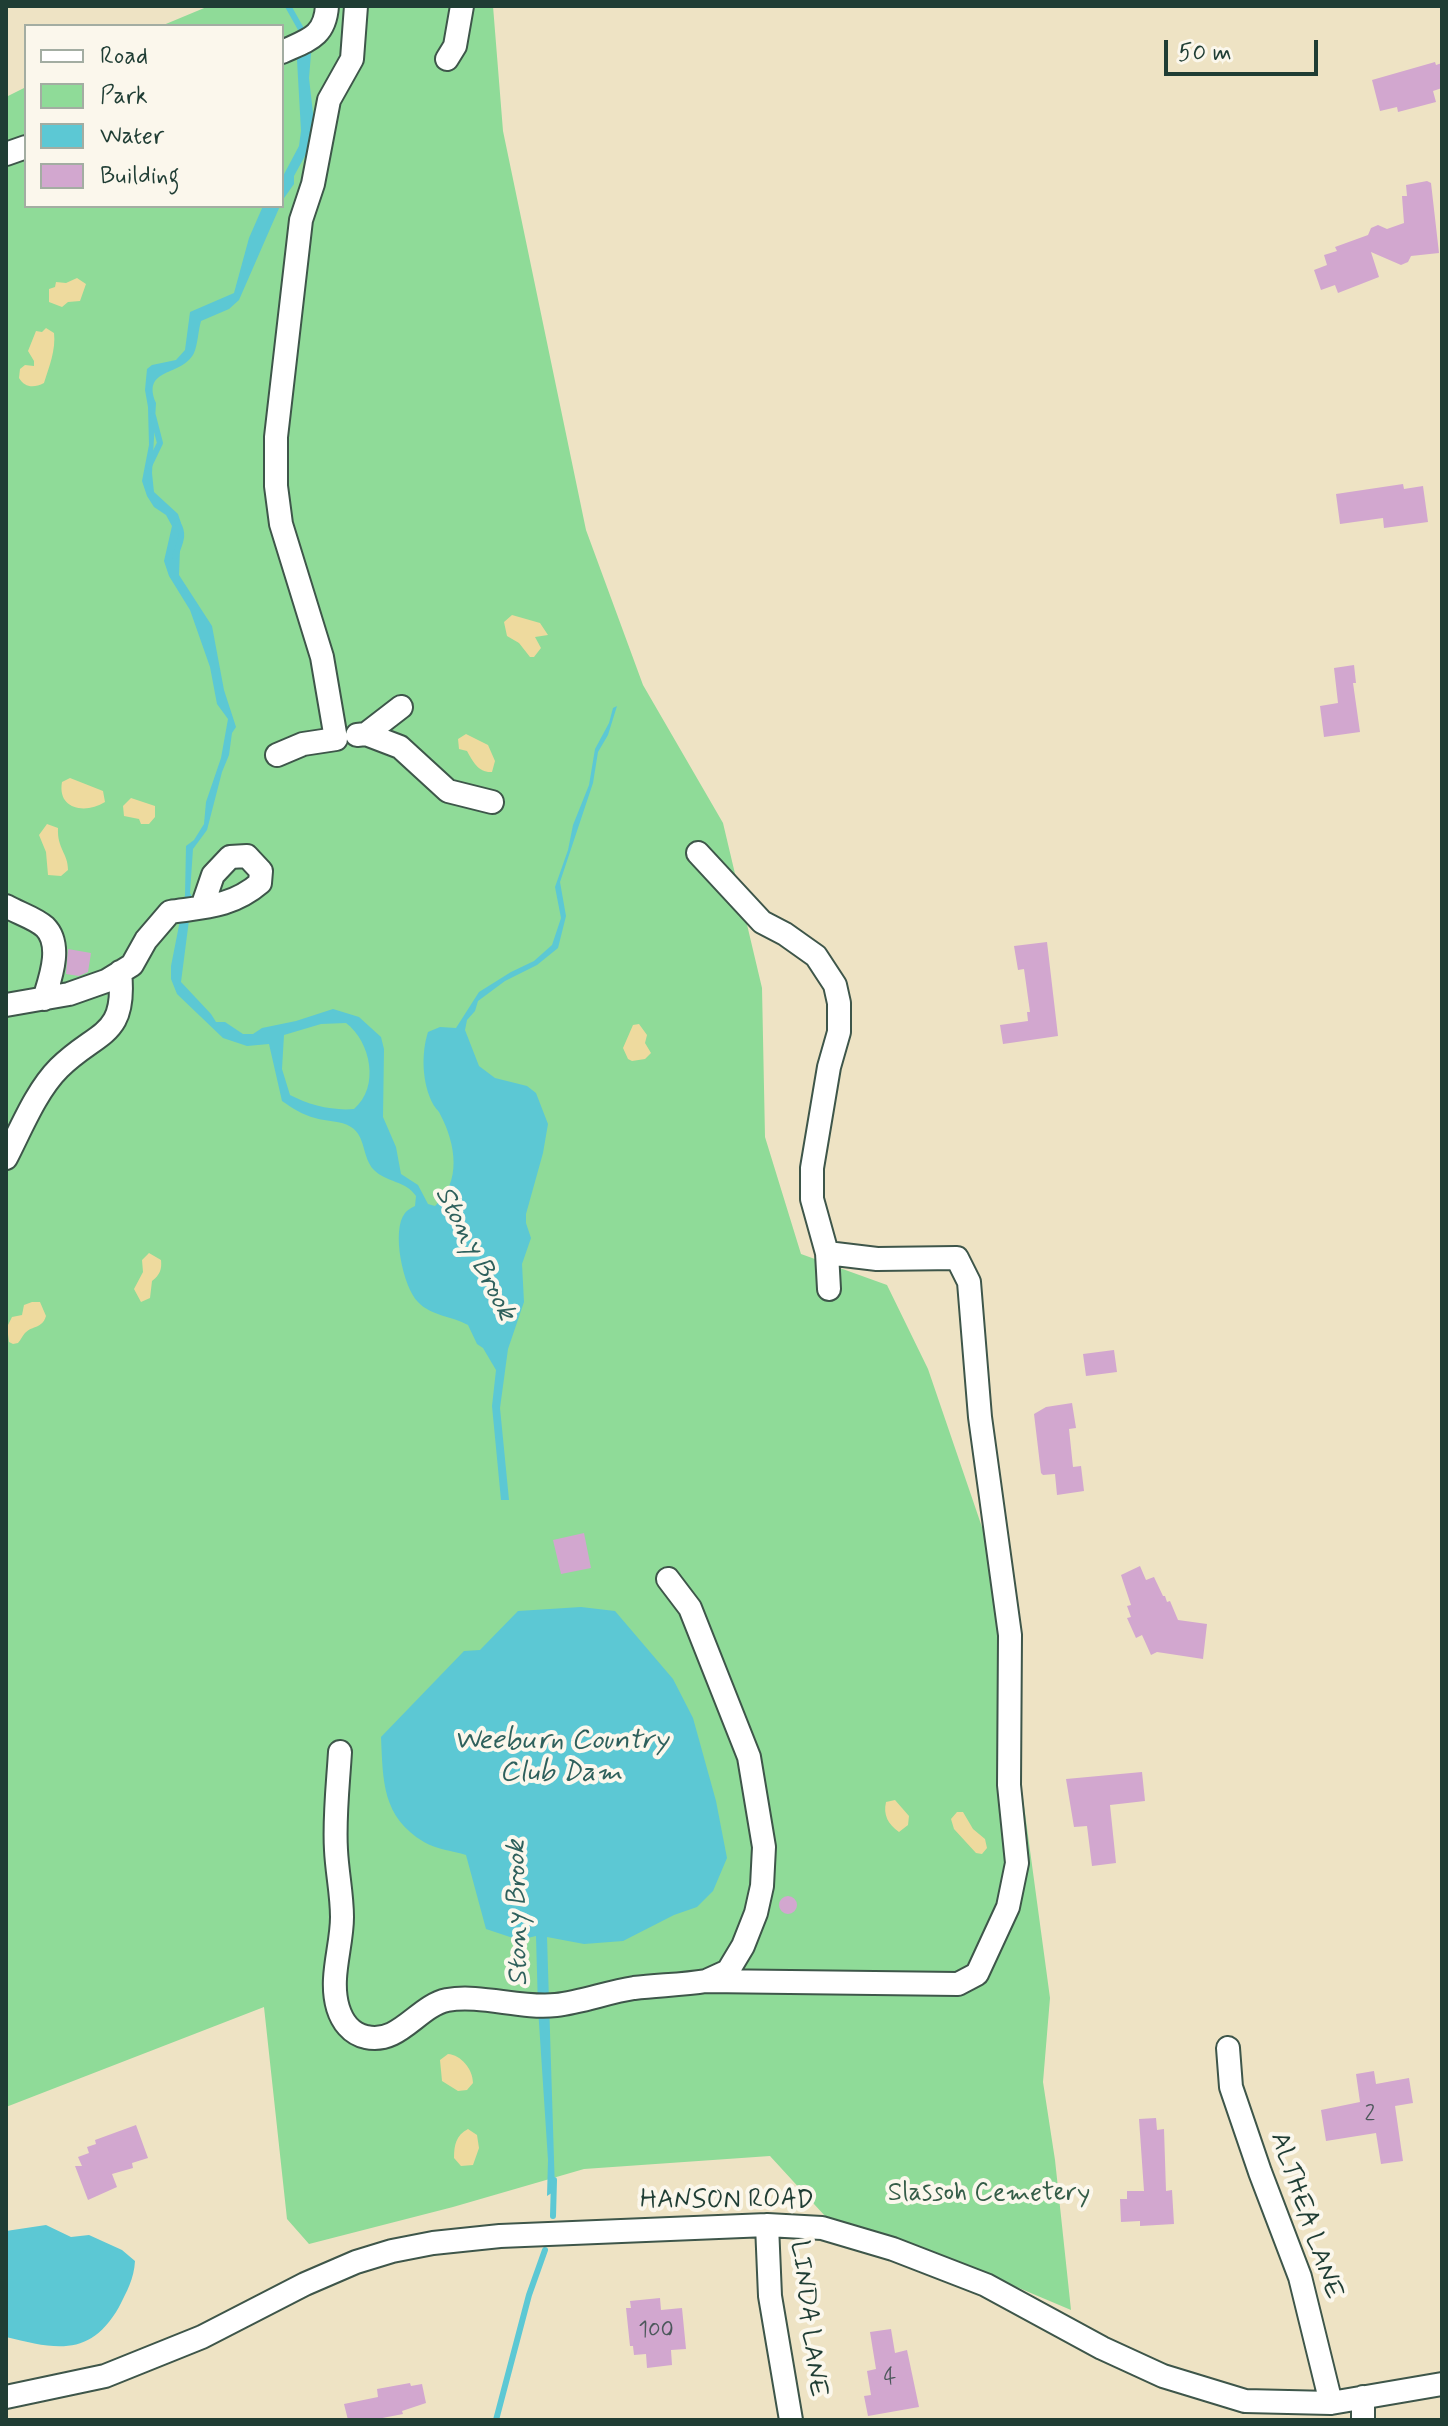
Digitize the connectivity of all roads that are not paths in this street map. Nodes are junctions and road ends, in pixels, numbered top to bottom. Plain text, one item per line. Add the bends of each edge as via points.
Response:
1 (356, 6) edge
2 (462, 6) edge
3 (327, 17) edge
4 (288, 49) edge
5 (447, 59) dead end
6 (401, 707) dead end
7 (366, 734) junction
8 (336, 739) junction
9 (277, 755) dead end
10 (492, 802) dead end
11 (698, 853) dead end
12 (6, 906) edge
13 (192, 909) dead end
14 (120, 972) junction
15 (44, 999) junction
16 (6, 1005) edge
17 (6, 1158) edge
18 (827, 1253) junction
19 (829, 1289) dead end
20 (668, 1579) dead end
21 (340, 1752) dead end
22 (706, 1981) junction
23 (1228, 2048) dead end
24 (767, 2225) junction
25 (1442, 2384) edge
26 (6, 2397) edge
27 (1363, 2397) junction
28 (1331, 2403) junction
29 (791, 2420) edge
30 (1363, 2420) edge

1 - 8 street via 352,59 329,100 301,220 276,437 281,524 322,657
2 - 5 street via 455,46
3 - 4 street
6 - 7 street
7 - 8 street
7 - 10 street via 400,747 448,791
8 - 9 street
11 - 18 street via 762,922 816,956 835,985 839,1032 812,1168 812,1199
12 - 15 street via 43,925 51,935 55,958
13 - 14 street via 170,912 132,965
14 - 15 street
14 - 17 street via 123,999 110,1029 59,1068
15 - 16 street
18 - 19 street
18 - 22 street via 877,1259 957,1258 969,1282 980,1417 1010,1635 1009,1785 1017,1863 1008,1907 977,1974 958,1984
20 - 22 street via 690,1608 749,1757 764,1847 762,1886 743,1946 728,1971
21 - 22 street via 336,1850 342,1920 335,1987 347,2027 366,2037 386,2035 445,2000 557,2005 634,1988
23 - 28 street, ALTHEA LANE via 1231,2087 1300,2277
24 - 26 street, HANSON ROAD via 500,2236 392,2251 305,2284 202,2337 105,2376
24 - 28 street, HANSON ROAD via 822,2228 893,2249 986,2285 1163,2376 1245,2401
24 - 29 street, LINDA LANE via 770,2296
25 - 27 street, HANSON ROAD
27 - 28 street, HANSON ROAD
27 - 30 street

